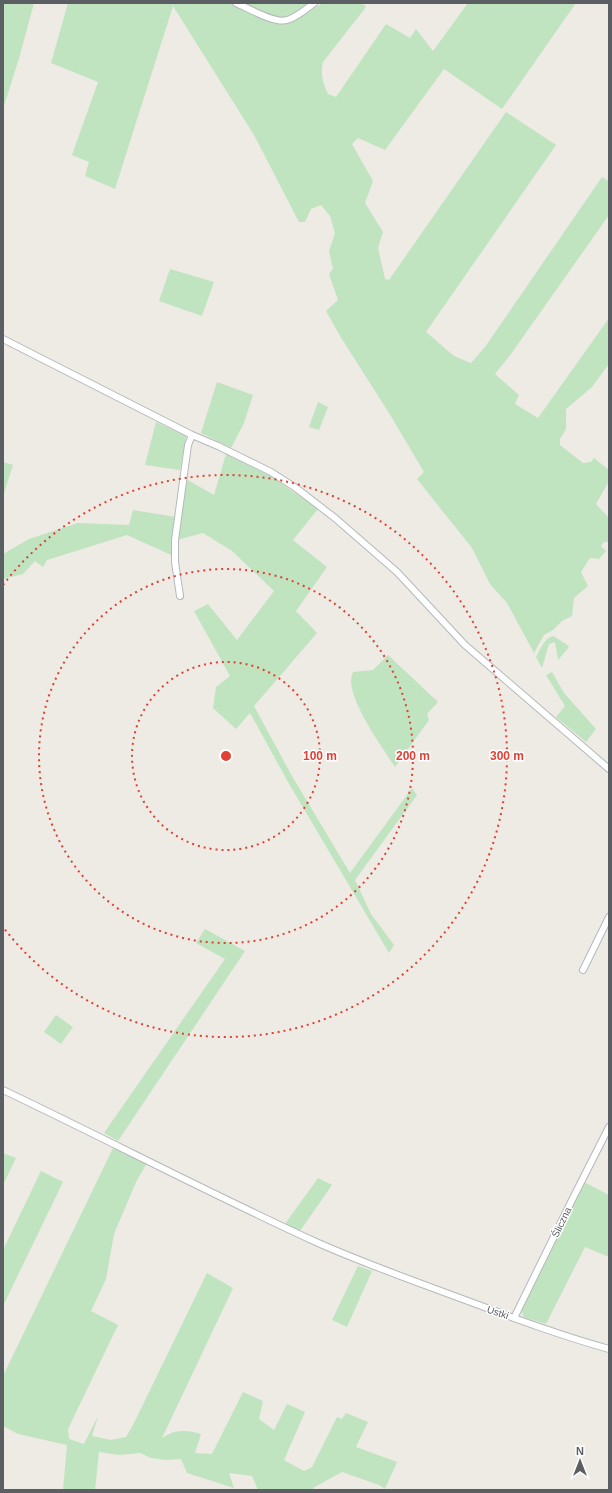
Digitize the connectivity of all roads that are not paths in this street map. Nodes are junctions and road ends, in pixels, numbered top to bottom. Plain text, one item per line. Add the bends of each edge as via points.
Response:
1 (236, 3) edge
2 (314, 3) edge
3 (3, 339) edge
4 (192, 434) junction
5 (180, 596) dead end
6 (609, 769) edge
7 (609, 917) edge
8 (583, 970) dead end
9 (3, 1090) edge
10 (609, 1127) edge
11 (514, 1318) junction
12 (609, 1349) edge

1 - 2 street via 277,20 286,20
3 - 4 street
4 - 5 street via 188,445 174,540
4 - 6 street via 271,472 335,518 397,572 465,645
7 - 8 street
9 - 11 street, Ustki via 318,1243
10 - 11 street, Śliczna
11 - 12 street, Ustki

